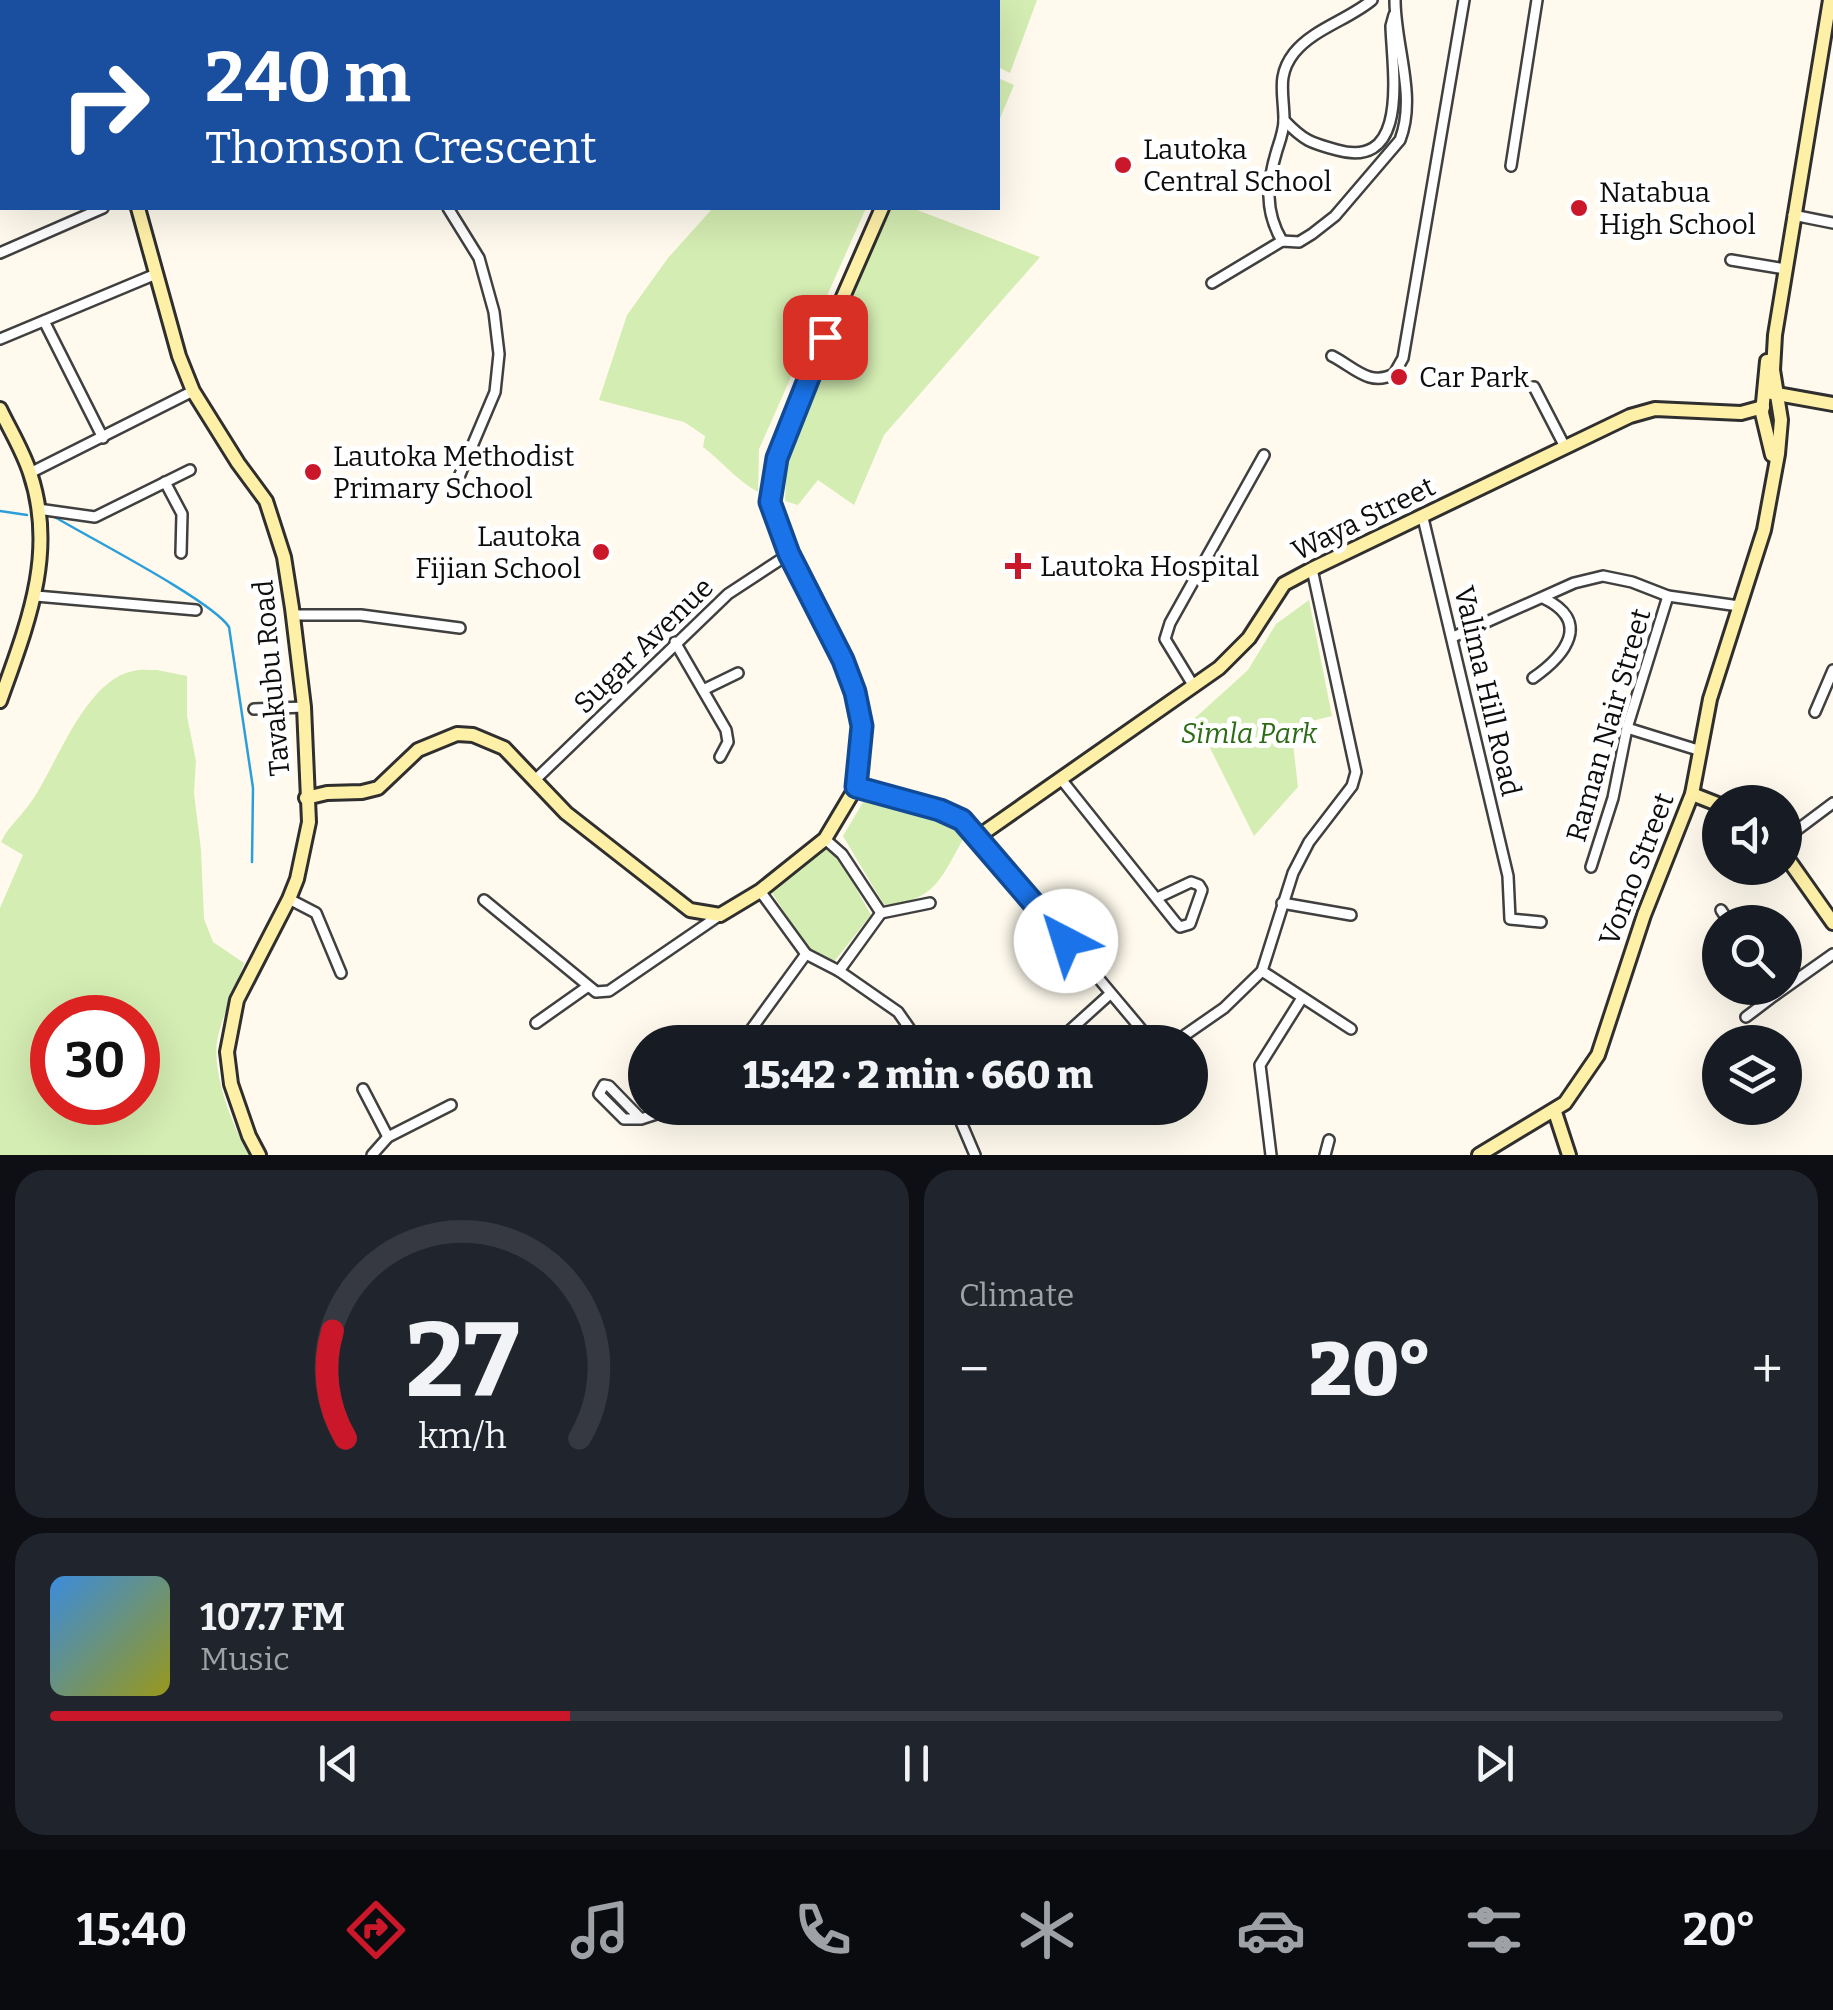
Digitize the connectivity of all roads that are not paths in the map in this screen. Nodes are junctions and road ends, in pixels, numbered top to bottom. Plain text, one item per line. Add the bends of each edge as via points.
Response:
1 (1372, 0) edge
2 (1395, 0) edge
3 (1464, 0) edge
4 (1536, 0) edge
5 (1830, 0) edge
6 (1395, 12) junction
7 (1284, 120) junction
8 (1511, 166) dead end
9 (97, 210) edge
10 (139, 210) edge
11 (449, 210) edge
12 (881, 210) edge
13 (1792, 216) junction
14 (1833, 223) edge
15 (1282, 240) junction
16 (0, 253) edge
17 (1730, 260) dead end
18 (1785, 270) junction
19 (156, 274) junction
20 (1212, 284) dead end
21 (44, 320) junction
22 (1776, 335) junction
23 (0, 339) edge
24 (1332, 356) dead end
25 (1534, 387) dead end
26 (193, 392) junction
27 (1778, 394) junction
28 (1763, 402) junction
29 (1826, 403) edge
30 (0, 409) edge
31 (1722, 413) junction
32 (1781, 418) junction
33 (1766, 426) junction
34 (103, 438) junction
35 (1564, 445) junction
36 (1264, 455) dead end
37 (190, 470) dead end
38 (30, 473) junction
39 (165, 482) junction
40 (1772, 488) junction
41 (453, 491) dead end
42 (38, 509) junction
43 (1423, 518) junction
44 (180, 553) dead end
45 (789, 554) junction
46 (1312, 569) junction
47 (36, 596) junction
48 (1668, 596) junction
49 (1543, 598) junction
50 (1739, 606) junction
51 (196, 610) dead end
52 (292, 615) junction
53 (460, 628) dead end
54 (1453, 637) junction
55 (675, 642) junction
56 (1833, 670) edge
57 (738, 673) dead end
58 (1534, 678) dead end
59 (1193, 685) junction
60 (1830, 687) edge
61 (703, 690) junction
62 (0, 701) edge
63 (304, 707) junction
64 (254, 709) dead end
65 (1816, 712) dead end
66 (1627, 728) junction
67 (1698, 750) junction
68 (720, 757) dead end
69 (536, 779) junction
70 (1061, 780) junction
71 (856, 787) junction
72 (1692, 794) junction
73 (306, 798) junction
74 (1702, 798) edge
75 (1833, 803) edge
76 (1802, 826) edge
77 (979, 836) junction
78 (825, 839) junction
79 (1591, 867) dead end
80 (1802, 879) edge
81 (760, 891) junction
82 (1157, 898) junction
83 (289, 900) junction
84 (484, 900) dead end
85 (930, 903) dead end
86 (1282, 903) junction
87 (880, 914) junction
88 (720, 916) junction
89 (1351, 916) dead end
90 (1541, 922) dead end
91 (1833, 922) edge
92 (806, 954) junction
93 (1833, 954) edge
94 (840, 971) junction
95 (1262, 971) junction
96 (341, 973) dead end
97 (1802, 973) edge
98 (587, 987) junction
99 (1110, 994) junction
100 (1302, 998) junction
101 (1758, 1005) edge
102 (1746, 1017) dead end
103 (536, 1023) dead end
104 (754, 1025) edge
105 (907, 1025) edge
106 (1076, 1025) edge
107 (1137, 1025) edge
108 (1200, 1025) edge
109 (1350, 1029) dead end
110 (363, 1090) dead end
111 (450, 1105) dead end
112 (1555, 1112) junction
113 (641, 1120) joint
114 (962, 1125) edge
115 (388, 1137) junction
116 (1329, 1140) dead end
117 (259, 1155) edge
118 (372, 1155) edge
119 (975, 1155) edge
120 (1271, 1155) edge
121 (1325, 1155) edge
122 (1478, 1155) edge
123 (1569, 1155) edge

1 - 7 street via 1293,54 1280,87
2 - 6 street
3 - 24 street via 1403,358 1394,374 1376,380
4 - 8 street
5 - 13 main road, Vomo Street
6 - 7 street via 1394,111 1378,142 1355,154 1320,146
6 - 15 street via 1406,101 1400,140 1335,216 1300,242
7 - 15 street via 1267,191 1272,225
9 - 16 street
10 - 19 main road, Tavakubu Road
11 - 41 street via 480,258 499,354 495,392
12 - 45 main road via 777,458 770,502
13 - 14 street
13 - 18 main road, Vomo Street
15 - 20 street
17 - 18 street
18 - 22 main road, Vomo Street
19 - 21 street
19 - 26 main road, Tavakubu Road
21 - 23 street
21 - 34 street
22 - 27 main road, Vomo Street
22 - 28 main road, Vomo Street
25 - 35 street
26 - 34 street
26 - 52 main road, Tavakubu Road via 266,500
27 - 28 main road, Waya Street
27 - 29 main road, Waya Street
27 - 32 main road, Vomo Street
28 - 31 main road, Waya Street via 1748,412
28 - 33 main road, Vomo Street
29 - 32 main road via 1794,404
30 - 38 main road
31 - 33 main road, Waya Street
31 - 35 main road, Waya Street via 1655,409
32 - 33 main road
32 - 40 main road, Vomo Street
33 - 40 main road, Vomo Street
34 - 38 street
35 - 43 main road, Waya Street
36 - 59 street via 1165,639
37 - 39 street
38 - 42 main road
39 - 42 street via 94,517
39 - 44 street via 182,514
40 - 50 main road, Vomo Street
42 - 47 main road
43 - 46 main road, Waya Street
43 - 54 street, Valima Hill Road
45 - 55 street, Sugar Avenue via 744,580
45 - 71 main road via 855,692 862,726
46 - 59 main road, Waya Street via 1284,584 1249,638
46 - 86 street via 1356,772 1309,842
47 - 51 street
47 - 62 main road
48 - 49 street via 1603,576
48 - 50 street
48 - 66 street, Raman Nair Street
49 - 54 street
49 - 58 street via 1563,609 1570,631 1564,651
50 - 67 main road, Vomo Street
52 - 53 street
52 - 63 main road, Tavakubu Road
54 - 90 street, Valima Hill Road via 1508,876 1510,920
55 - 61 street
55 - 69 street, Sugar Avenue
56 - 60 street
57 - 61 street
59 - 70 main road, Waya Street
60 - 65 street
61 - 68 street via 728,737
63 - 64 street
63 - 73 main road, Tavakubu Road
66 - 67 street
66 - 79 street, Raman Nair Street
67 - 72 main road, Vomo Street
69 - 73 main road via 504,748 457,734 418,750 378,788
69 - 88 main road via 566,813 690,910
70 - 77 main road, Waya Street
70 - 82 street
71 - 77 main road via 940,810
71 - 78 main road
72 - 74 main road
72 - 112 main road, Vomo Street via 1598,1055
73 - 83 main road, Tavakubu Road via 308,822
75 - 76 street
77 - 99 street
78 - 81 main road
78 - 87 street
80 - 91 main road
81 - 88 main road
81 - 92 street
82 - 82 street via 1176,924 1186,926 1202,890 1190,882
83 - 96 street via 316,913
83 - 117 main road, Tavakubu Road via 236,1000 228,1030 231,1084
84 - 98 street
85 - 87 street
86 - 89 street
86 - 95 street
87 - 94 street
88 - 98 street via 609,991
92 - 94 street
92 - 104 street
93 - 97 street
94 - 105 street
95 - 100 street
95 - 108 street
98 - 103 street
99 - 106 street
99 - 107 street
100 - 109 street
100 - 120 street via 1260,1065
101 - 102 street
110 - 115 street
111 - 115 street
112 - 122 main road, Vomo Street
112 - 123 main road
113 - 113 street via 609,1086 600,1088 624,1119
114 - 119 street
115 - 118 street
116 - 121 street

